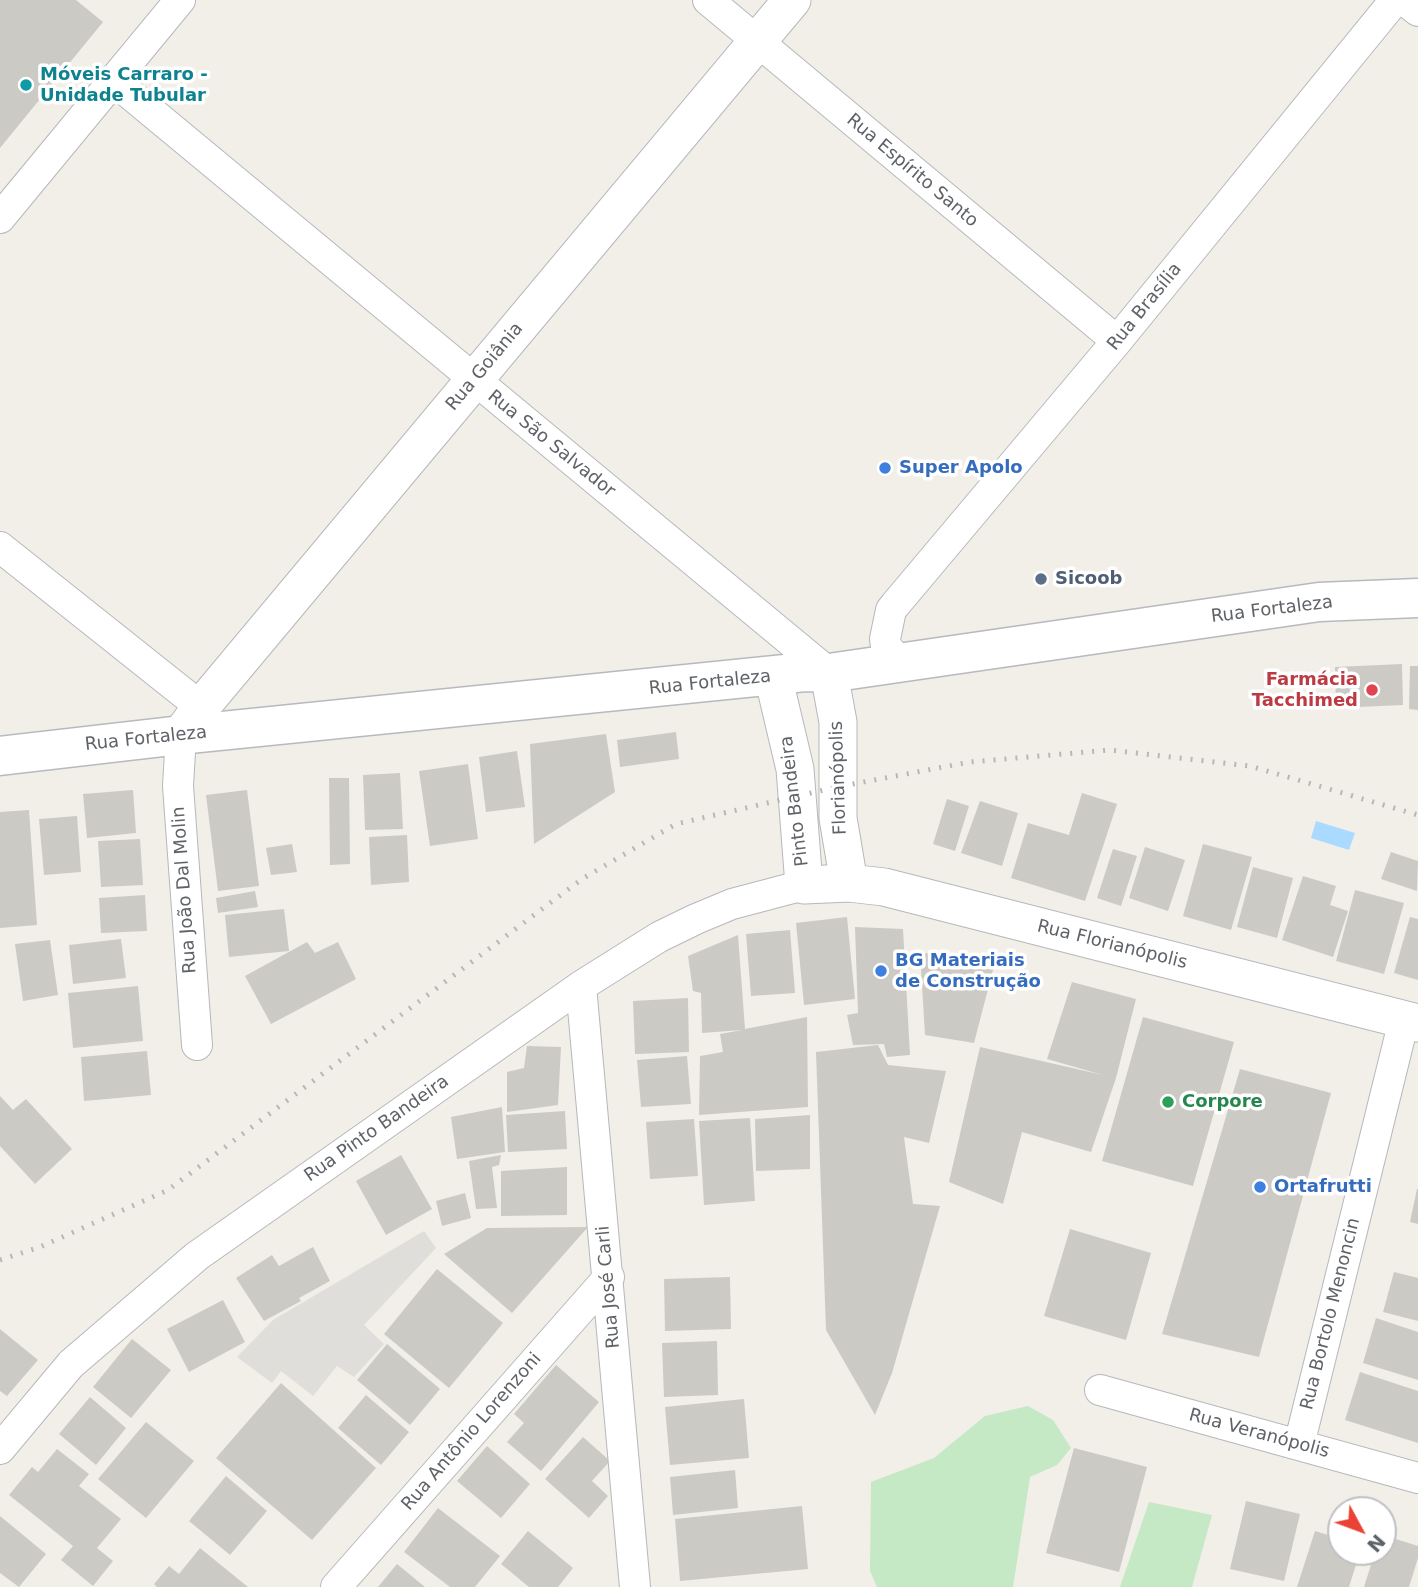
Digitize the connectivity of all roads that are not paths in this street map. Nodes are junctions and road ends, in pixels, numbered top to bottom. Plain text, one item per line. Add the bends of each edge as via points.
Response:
1 (180, 0) edge
2 (708, 0) edge
3 (792, 0) edge
4 (1395, 0) edge
5 (1404, 0) edge
6 (1418, 11) edge
7 (757, 42) junction
8 (113, 80) junction
9 (0, 218) edge
10 (1117, 341) junction
11 (474, 381) junction
12 (0, 547) edge
13 (1418, 598) edge
14 (891, 610) junction
15 (899, 662) junction
16 (837, 671) junction
17 (774, 677) junction
18 (191, 721) junction
19 (0, 756) edge
20 (849, 883) junction
21 (804, 885) junction
22 (581, 986) junction
23 (1411, 1021) edge
24 (197, 1045) dead end
25 (609, 1276) junction
26 (1100, 1390) dead end
27 (1299, 1445) junction
28 (0, 1449) edge
29 (1418, 1478) edge
30 (336, 1587) edge
31 (635, 1587) edge

1 - 8 street
2 - 7 street, Rua Espírito Santo
3 - 7 street, Rua Goiânia
4 - 10 street, Rua Brasília
5 - 6 street
7 - 10 street, Rua Espírito Santo
7 - 11 street, Rua Goiânia
8 - 9 street
8 - 11 street, Rua São Salvador
10 - 14 street, Rua Brasília
11 - 16 street, Rua São Salvador
11 - 18 street, Rua Goiânia
12 - 18 street
13 - 15 main road, Rua Fortaleza via 1319,602
14 - 15 street via 886,646
14 - 16 street, Rua Brasília
15 - 16 main road, Rua Fortaleza
16 - 17 main road, Rua Fortaleza
16 - 20 street, Florianópolis via 838,818
17 - 18 main road, Rua Fortaleza
17 - 21 street, Pinto Bandeira via 795,769
18 - 19 main road, Rua Fortaleza
18 - 24 street, Rua João Dal Molin via 178,786
20 - 21 street, Rua Florianópolis
20 - 23 street, Rua Florianópolis via 884,887
21 - 22 street, Rua Pinto Bandeira via 696,919
22 - 25 street, Rua José Carli
22 - 28 street, Rua Pinto Bandeira via 197,1255 71,1364
23 - 27 street, Rua Bortolo Menoncin
25 - 30 street, Rua Antônio Lorenzoni
25 - 31 street, Rua José Carli
26 - 27 street, Rua Veranópolis
27 - 29 street, Rua Veranópolis

